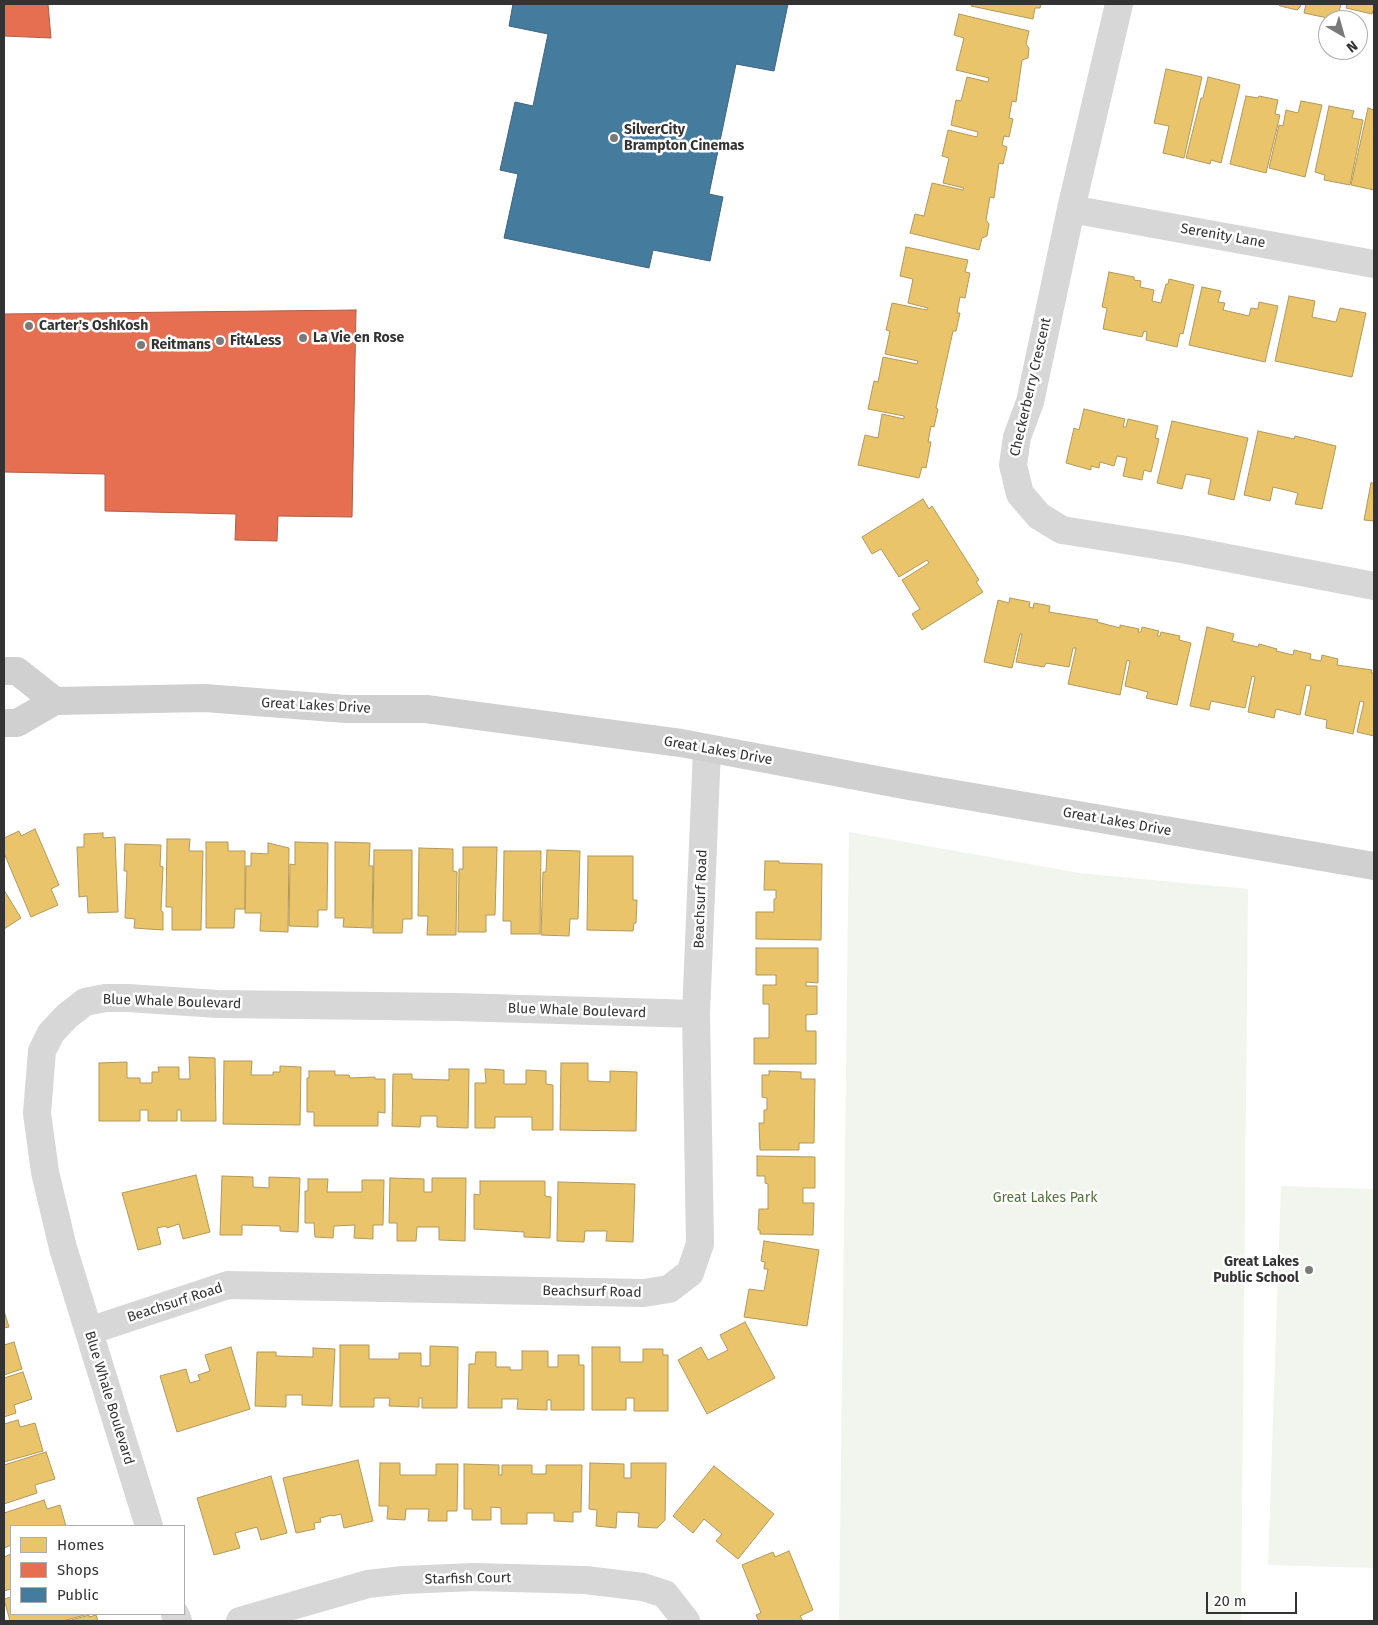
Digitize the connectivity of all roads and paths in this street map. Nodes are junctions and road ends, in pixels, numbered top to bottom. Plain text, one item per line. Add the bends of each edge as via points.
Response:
1 (1119, 4) edge
2 (1071, 209) junction
3 (1374, 264) edge
4 (1374, 586) edge
5 (4, 671) edge
6 (55, 701) junction
7 (4, 723) edge
8 (707, 749) junction
9 (1374, 866) edge
10 (696, 1014) junction
11 (89, 1331) junction
12 (149, 1525) edge
13 (240, 1621) edge
14 (686, 1621) edge

1 - 2 street, Checkerberry Crescent
2 - 3 street, Serenity Lane
2 - 4 street, Checkerberry Crescent via 1030,402 1017,438 1013,465 1020,494 1039,516 1062,530
5 - 6 street via 17,671
6 - 7 street, Great Lakes Drive via 18,723
6 - 8 street, Great Lakes Drive via 204,698 346,710 426,709
8 - 9 street, Great Lakes Drive via 994,802
8 - 10 street, Beachsurf Road
10 - 11 street, Beachsurf Road via 700,1244 690,1273 668,1289 644,1293 228,1285
10 - 11 street, Blue Whale Boulevard via 218,1004 128,998 85,1002 51,1033 42,1051 37,1112 49,1191
11 - 12 street, Blue Whale Boulevard
13 - 14 street, Starfish Court via 368,1584 475,1577 585,1580 643,1587 665,1594

